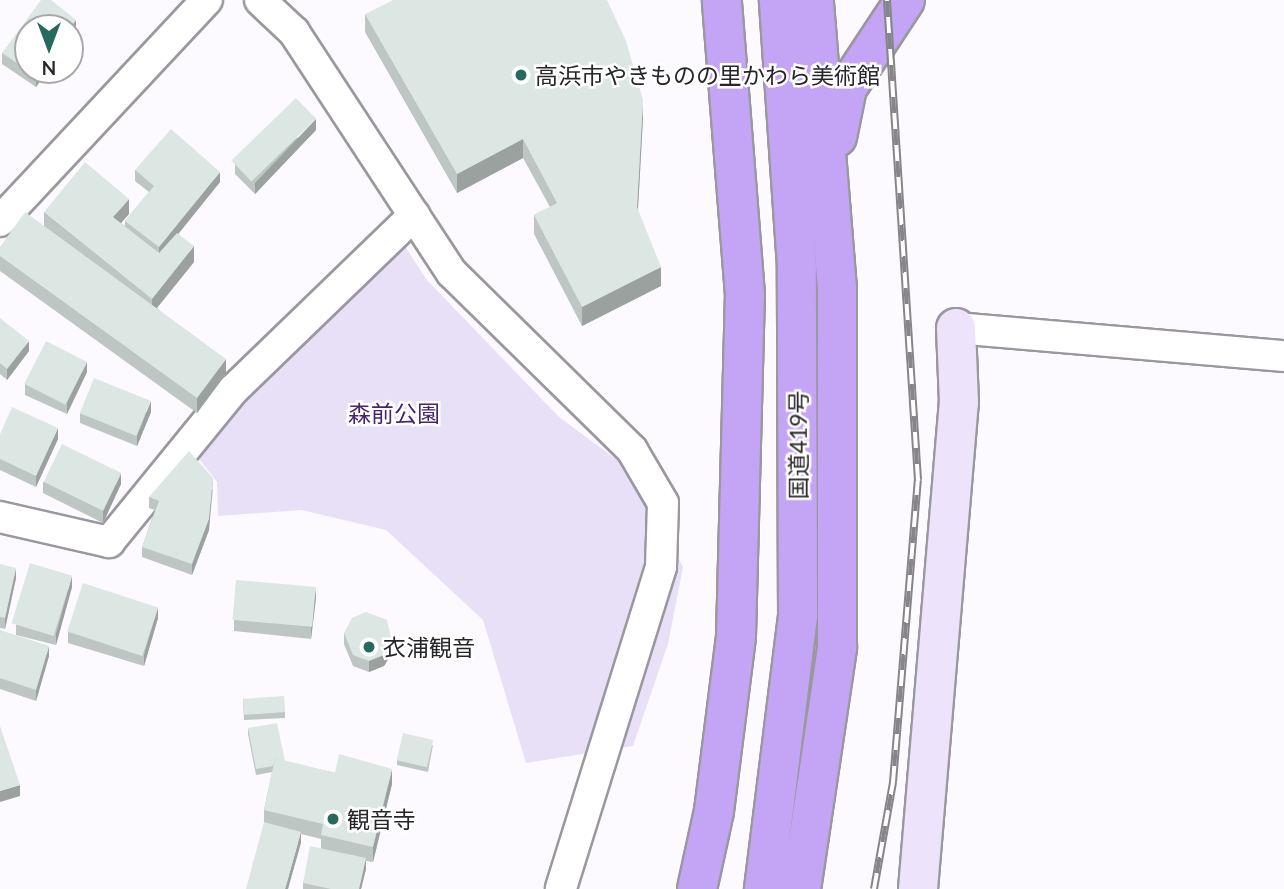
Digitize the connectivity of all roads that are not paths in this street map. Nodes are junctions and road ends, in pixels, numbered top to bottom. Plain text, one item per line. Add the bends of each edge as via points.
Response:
1 (207, 0) edge
2 (260, 0) edge
3 (722, 0) edge
4 (779, 0) edge
5 (814, 0) edge
6 (905, 0) edge
7 (829, 183) junction
8 (414, 215) junction
9 (0, 221) edge
10 (956, 328) joint
11 (1284, 356) edge
12 (0, 517) edge
13 (561, 889) edge
14 (696, 889) edge
15 (764, 889) edge
16 (801, 889) edge
17 (918, 889) edge

1 - 9 street
2 - 8 street via 293,32
3 - 14 highway via 745,295 736,609 714,811
4 - 15 highway, 国道419号 via 797,267 798,615
5 - 7 highway
6 - 7 highway via 846,88
7 - 16 highway via 837,289 837,648
8 - 12 street via 233,390 109,542
8 - 13 street via 452,273 632,450 663,503 661,567
10 - 11 street
10 - 17 street via 958,403

